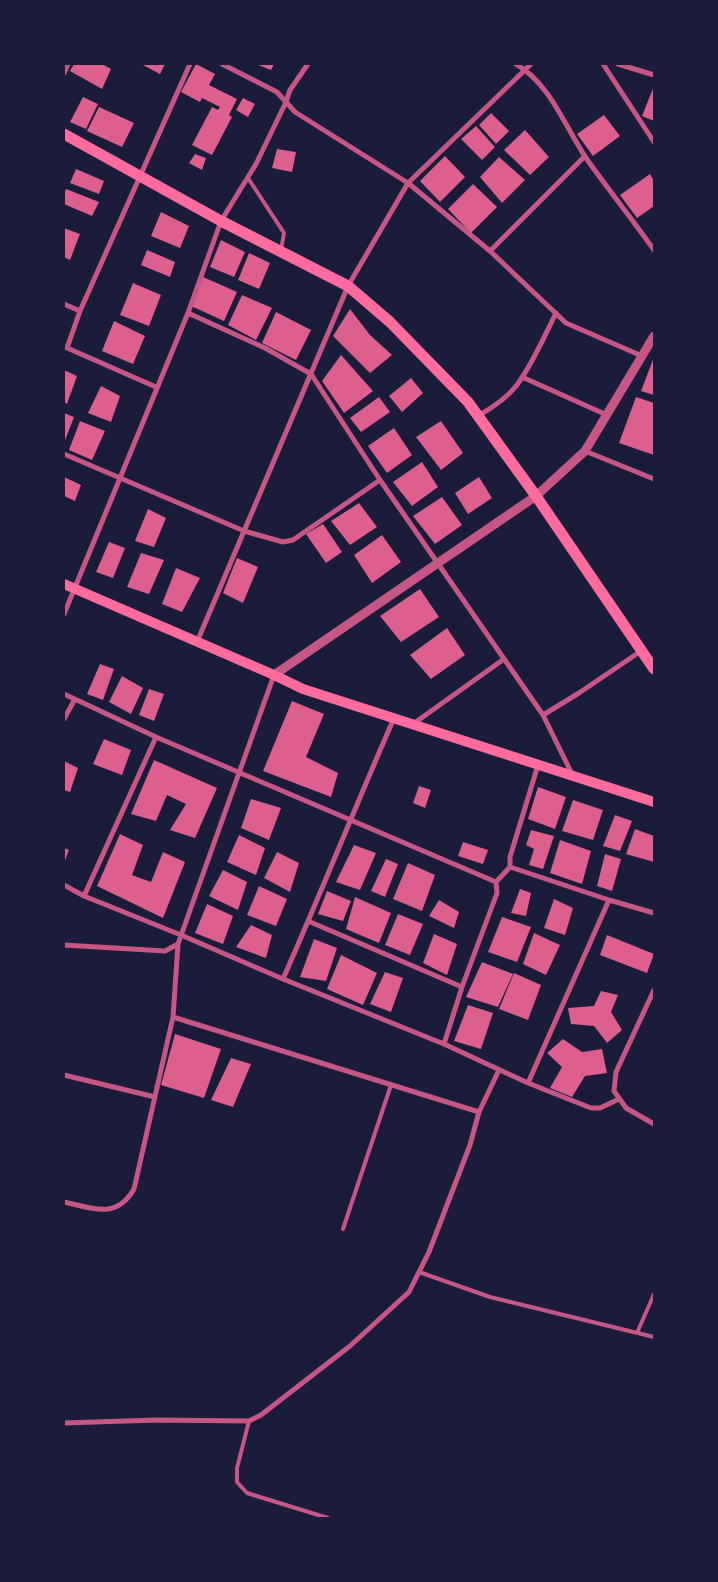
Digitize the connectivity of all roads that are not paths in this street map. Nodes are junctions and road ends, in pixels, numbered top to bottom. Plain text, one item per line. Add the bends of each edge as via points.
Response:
1 (68, 64) edge
2 (190, 64) edge
3 (222, 64) edge
4 (308, 64) edge
5 (516, 64) edge
6 (531, 64) edge
7 (602, 64) edge
8 (618, 64) edge
9 (525, 69) junction
10 (64, 73) edge
11 (654, 75) edge
12 (286, 102) junction
13 (64, 134) edge
14 (654, 142) edge
15 (585, 156) junction
16 (139, 176) junction
17 (248, 178) junction
18 (408, 182) junction
19 (221, 221) junction
20 (654, 250) edge
21 (490, 251) junction
22 (280, 252) junction
23 (348, 286) junction
24 (64, 304) edge
25 (80, 311) junction
26 (188, 313) junction
27 (556, 313) junction
28 (654, 336) edge
29 (65, 347) edge
30 (642, 356) junction
31 (311, 374) junction
32 (522, 377) junction
33 (156, 387) junction
34 (607, 415) junction
35 (478, 416) junction
36 (586, 451) junction
37 (64, 454) edge
38 (120, 478) junction
39 (654, 479) edge
40 (380, 480) junction
41 (536, 496) junction
42 (244, 531) junction
43 (437, 563) junction
44 (64, 584) edge
45 (75, 589) junction
46 (64, 614) edge
47 (197, 642) junction
48 (641, 650) junction
49 (504, 659) junction
50 (654, 669) edge
51 (274, 675) junction
52 (64, 694) edge
53 (75, 699) junction
54 (543, 715) junction
55 (394, 718) junction
56 (64, 719) edge
57 (412, 724) junction
58 (156, 737) junction
59 (538, 765) junction
60 (239, 772) junction
61 (573, 776) junction
62 (654, 802) edge
63 (350, 820) junction
64 (510, 866) junction
65 (496, 882) junction
66 (64, 885) edge
67 (84, 896) junction
68 (609, 900) junction
69 (654, 913) edge
70 (308, 921) junction
71 (181, 935) junction
72 (178, 944) junction
73 (64, 945) edge
74 (283, 979) junction
75 (462, 987) junction
76 (654, 990) edge
77 (173, 1017) junction
78 (444, 1044) junction
79 (499, 1070) junction
80 (64, 1075) edge
81 (528, 1083) junction
82 (391, 1085) junction
83 (155, 1097) junction
84 (619, 1099) junction
85 (479, 1112) junction
86 (654, 1124) edge
87 (64, 1202) edge
88 (343, 1229) dead end
89 (419, 1272) junction
90 (654, 1294) edge
91 (637, 1333) junction
92 (654, 1337) edge
93 (250, 1421) junction
94 (64, 1423) edge
95 (328, 1518) edge

1 - 10 street
2 - 16 street
3 - 12 street via 277,92
4 - 12 street via 290,90
5 - 9 street
6 - 9 street
7 - 14 street
8 - 11 street
9 - 15 street via 553,99
9 - 18 street
12 - 17 street
12 - 18 street via 295,112
13 - 16 main road
15 - 20 street
15 - 21 street
16 - 19 main road
16 - 25 street
17 - 19 street
17 - 22 lane via 284,233
18 - 21 street
18 - 23 street
19 - 22 main road
19 - 26 street
21 - 27 street
22 - 23 main road
23 - 31 street
23 - 35 main road via 390,322
24 - 25 street
25 - 29 street
26 - 31 street via 265,348
26 - 33 street
27 - 30 street via 566,323
27 - 32 street
28 - 30 street
29 - 33 street
30 - 34 street
31 - 40 street
31 - 42 street
32 - 34 street
32 - 35 street via 494,407
33 - 38 street
34 - 36 street
35 - 41 main road
36 - 39 street
36 - 41 street
37 - 38 street
38 - 42 street
38 - 45 street
40 - 42 street via 293,540 283,542
40 - 43 street
41 - 43 street
41 - 48 main road
42 - 47 street
43 - 49 street
43 - 51 street
44 - 45 main road
45 - 46 street
45 - 47 main road
47 - 51 main road
48 - 50 main road
48 - 54 street
49 - 54 street
49 - 57 street
51 - 55 main road via 303,689
51 - 60 street
52 - 53 street
53 - 56 street
53 - 58 street
54 - 61 street
55 - 57 main road
55 - 63 street
57 - 59 main road
58 - 60 street
58 - 67 street
59 - 61 main road
59 - 64 street
60 - 63 street
60 - 71 street
61 - 62 main road
63 - 65 street
63 - 70 street
64 - 65 street
64 - 68 street
65 - 75 street via 497,894
66 - 67 street
67 - 71 street
68 - 69 street
68 - 81 street
70 - 74 street
70 - 75 street
71 - 72 street
71 - 74 street
72 - 73 street via 165,951
72 - 77 street
74 - 78 street
75 - 78 street
76 - 84 street via 616,1072 614,1091
77 - 82 street
77 - 83 street
78 - 79 street
79 - 81 street
79 - 85 street
80 - 83 street
81 - 84 street via 592,1108 600,1108
82 - 85 street
82 - 88 lane
83 - 87 street via 134,1189 127,1200 114,1209 98,1210
84 - 86 street via 626,1108
85 - 89 street via 470,1145
89 - 91 lane via 490,1297
89 - 93 street via 409,1292 350,1346
90 - 91 lane
91 - 92 lane
93 - 94 street
93 - 95 lane via 237,1468 237,1482 247,1494

